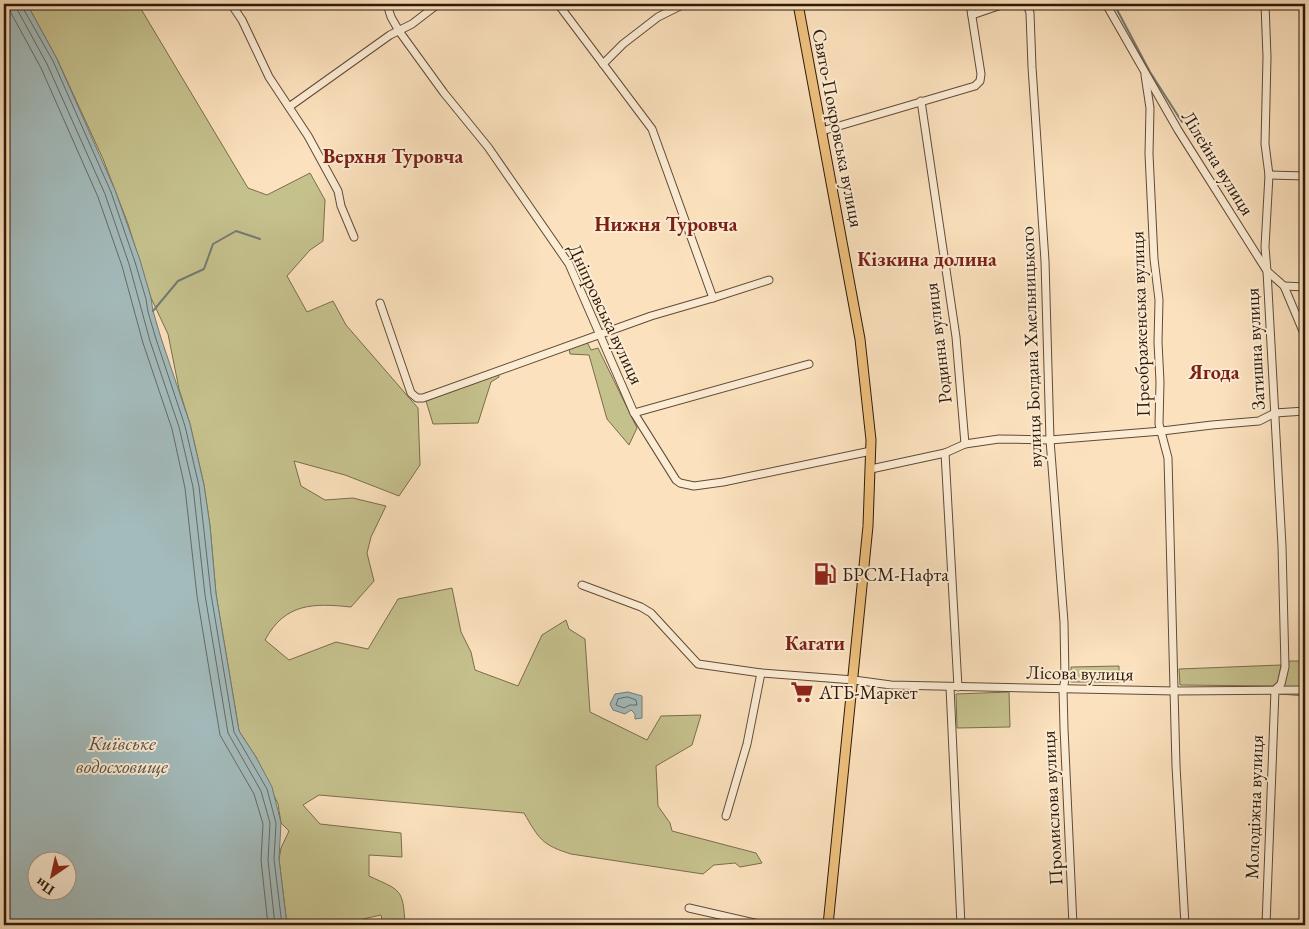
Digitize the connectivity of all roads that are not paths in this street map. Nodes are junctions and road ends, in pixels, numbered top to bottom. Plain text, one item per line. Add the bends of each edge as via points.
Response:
1 (231, 4) edge
2 (387, 4) edge
3 (438, 4) edge
4 (558, 4) edge
5 (684, 4) edge
6 (798, 4) edge
7 (970, 4) edge
8 (1004, 4) edge
9 (1028, 4) edge
10 (1106, 4) edge
11 (1265, 4) edge
12 (972, 15) junction
13 (399, 31) junction
14 (603, 64) junction
15 (1145, 74) junction
16 (921, 101) junction
17 (289, 107) junction
18 (822, 130) junction
19 (1269, 175) junction
20 (1305, 176) edge
21 (354, 237) dead end
22 (1268, 271) junction
23 (769, 280) dead end
24 (1284, 286) junction
25 (1305, 287) edge
26 (713, 298) junction
27 (380, 302) dead end
28 (599, 335) junction
29 (1305, 336) edge
30 (809, 364) dead end
31 (1305, 410) edge
32 (634, 413) junction
33 (1275, 413) junction
34 (1162, 432) junction
35 (1050, 440) junction
36 (965, 444) junction
37 (871, 451) junction
38 (945, 453) junction
39 (871, 469) junction
40 (582, 586) dead end
41 (761, 673) junction
42 (854, 678) junction
43 (954, 687) junction
44 (1062, 690) junction
45 (1275, 690) junction
46 (1305, 690) edge
47 (1175, 691) junction
48 (726, 816) dead end
49 (689, 908) dead end
50 (764, 925) edge
51 (828, 925) edge
52 (961, 925) edge
53 (1073, 925) edge
54 (1185, 925) edge
55 (1266, 925) edge

1 - 17 street via 269,77
2 - 13 street, Дніпровська вулиця
3 - 13 street
4 - 14 street
5 - 14 street via 658,17
6 - 18 main road, Свято-Покровська вулиця
7 - 12 street
8 - 12 street
9 - 35 street, вулиця Богдана Хмельницького via 1046,261
10 - 15 street, Лілейна вулиця
11 - 19 street, Затишна вулиця via 1265,144
12 - 16 street via 980,81 974,86
13 - 17 street
13 - 28 street, Дніпровська вулиця via 488,147 569,264
14 - 26 street via 652,129
15 - 22 street, Лілейна вулиця
15 - 34 street, Преображенська вулиця via 1150,108 1149,154 1159,300 1159,424
16 - 18 street
16 - 36 street, Родинна вулиця via 956,338
17 - 21 street via 338,191
18 - 37 main road, Свято-Покровська вулиця via 860,339
19 - 20 street
19 - 22 street, Затишна вулиця via 1265,247
22 - 24 street, Лілейна вулиця
22 - 33 street, Затишна вулиця
23 - 26 street
24 - 25 street
24 - 29 street, Лілейна вулиця
26 - 28 street
27 - 28 street via 411,393 417,398
28 - 32 street, Дніпровська вулиця
30 - 32 street
31 - 33 street
32 - 37 street, Дніпровська вулиця via 671,473 680,482 694,486
33 - 34 street via 1259,421
33 - 45 street, Затишна вулиця via 1284,667 1281,684
34 - 35 street
34 - 47 street, Преображенська вулиця via 1168,458
35 - 36 street via 999,439
35 - 44 street, вулиця Богдана Хмельницького via 1064,622 1065,679
36 - 38 street
37 - 39 main road, Свято-Покровська вулиця
38 - 39 street
38 - 43 street
39 - 42 main road, Свято-Покровська вулиця
40 - 41 street, Лісова вулиця via 650,613 698,664
41 - 42 street, Лісова вулиця
41 - 48 street via 748,744
42 - 43 street, Лісова вулиця via 891,685
42 - 51 main road, Свято-Покровська вулиця
43 - 44 street, Лісова вулиця
43 - 52 street
44 - 47 street, Лісова вулиця
44 - 53 street, Промислова вулиця
45 - 46 street, Лісова вулиця
45 - 47 street, Лісова вулиця
45 - 55 street, Молодіжна вулиця
47 - 54 street, Преображенська вулиця
49 - 50 street

